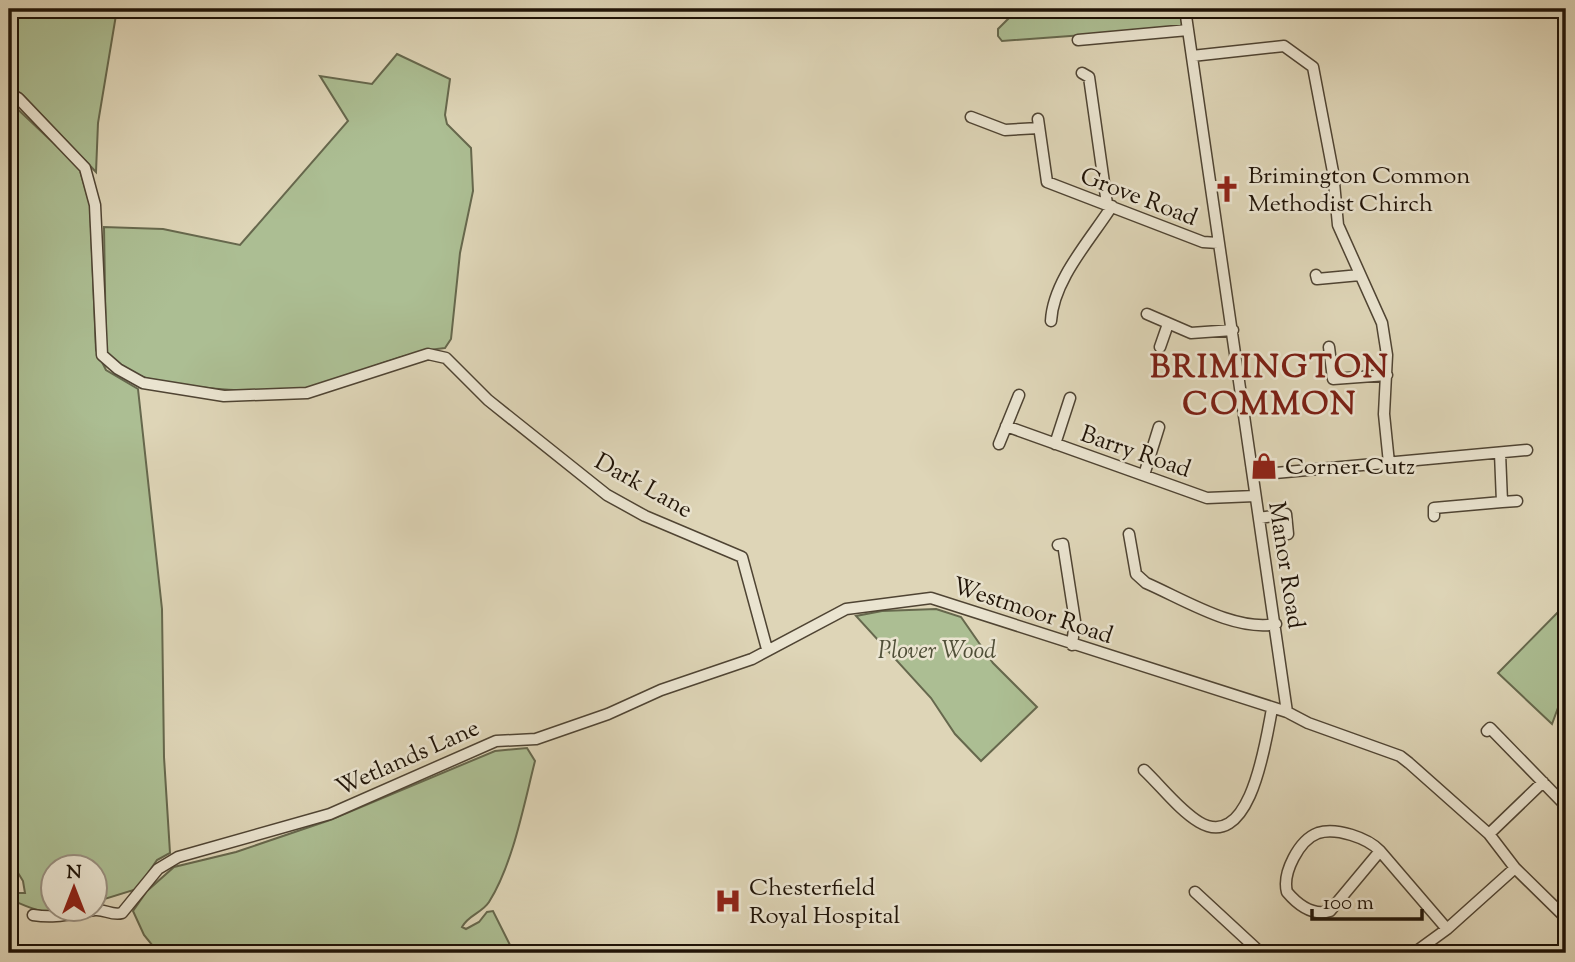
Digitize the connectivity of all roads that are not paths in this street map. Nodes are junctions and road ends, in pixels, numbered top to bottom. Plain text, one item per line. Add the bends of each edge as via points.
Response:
1 (1185, 9) edge
2 (1188, 30) junction
3 (1078, 40) dead end
4 (1192, 56) junction
5 (1082, 72) dead end
6 (9, 93) edge
7 (971, 117) dead end
8 (1110, 205) junction
9 (1218, 243) junction
10 (1316, 275) dead end
11 (1360, 275) junction
12 (1147, 314) dead end
13 (1051, 320) dead end
14 (1168, 324) junction
15 (1233, 331) junction
16 (1160, 346) dead end
17 (1329, 348) dead end
18 (1387, 375) junction
19 (1019, 395) dead end
20 (1070, 398) dead end
21 (1006, 426) junction
22 (1159, 427) dead end
23 (999, 444) dead end
24 (1055, 444) junction
25 (1527, 450) dead end
26 (1500, 453) junction
27 (1389, 463) junction
28 (1144, 475) junction
29 (1253, 475) junction
30 (1255, 496) junction
31 (1517, 501) dead end
32 (1502, 502) junction
33 (1434, 516) dead end
34 (1259, 518) junction
35 (1129, 534) dead end
36 (1288, 534) dead end
37 (1058, 545) dead end
38 (1276, 624) junction
39 (1072, 645) junction
40 (767, 649) junction
41 (1272, 709) junction
42 (1287, 712) junction
43 (1487, 731) dead end
44 (1144, 769) dead end
45 (1543, 782) junction
46 (1566, 806) edge
47 (1489, 834) junction
48 (1380, 851) junction
49 (1515, 868) junction
50 (1195, 892) dead end
51 (33, 915) dead end
52 (1566, 918) edge
53 (1447, 929) junction
54 (1432, 942) junction
55 (1261, 953) edge
56 (1414, 953) edge
57 (1440, 953) edge

1 - 2 street, Manor Road
2 - 3 street
2 - 4 street, Manor Road
4 - 9 street, Manor Road
4 - 11 street via 1284,46 1313,67 1338,225
5 - 8 street via 1089,78
6 - 40 street, Dark Lane via 85,168 95,205 102,355 118,369 143,383 224,396 307,393 428,354 446,358 488,400 607,495 742,557
7 - 8 street, Grove Road via 1005,130 1039,124 1047,182
8 - 9 street, Grove Road via 1203,243
8 - 13 street via 1059,289
9 - 15 street, Manor Road
10 - 11 street via 1317,279
11 - 18 street via 1382,323
12 - 14 street
14 - 15 street via 1199,334
14 - 16 street
15 - 29 street, Manor Road
17 - 18 street via 1333,379
18 - 27 street via 1384,414
19 - 21 street
20 - 24 street
21 - 23 street
21 - 24 street, Barry Road
22 - 28 street
24 - 28 street, Barry Road
25 - 26 street
26 - 27 street
26 - 32 street
27 - 29 street
28 - 30 street, Barry Road via 1207,498
29 - 30 street, Manor Road
30 - 34 street, Manor Road
31 - 32 street
32 - 33 street via 1434,508
34 - 36 street via 1286,514
34 - 38 street, Manor Road
35 - 38 street via 1136,574 1146,583 1240,624
37 - 39 street via 1063,544 1074,621
38 - 42 street, Manor Road
39 - 40 street, Westmoor Road via 931,598 846,609
39 - 41 street, Westmoor Road
40 - 51 street, Wetlands Lane via 752,659 536,739 496,741 330,814 178,857 158,869 122,913 99,910 68,917
41 - 42 street, Westmoor Road
41 - 44 street via 1248,802 1233,822 1200,823
42 - 47 street, Westmoor Road via 1400,756
43 - 45 street via 1490,728
45 - 46 street
45 - 47 street
47 - 49 street
48 - 48 street via 1374,844 1340,832 1318,833 1286,872 1287,892 1303,907 1321,914 1330,911
48 - 53 street
49 - 52 street
49 - 53 street
50 - 55 street
53 - 54 street
54 - 56 street
54 - 57 street

